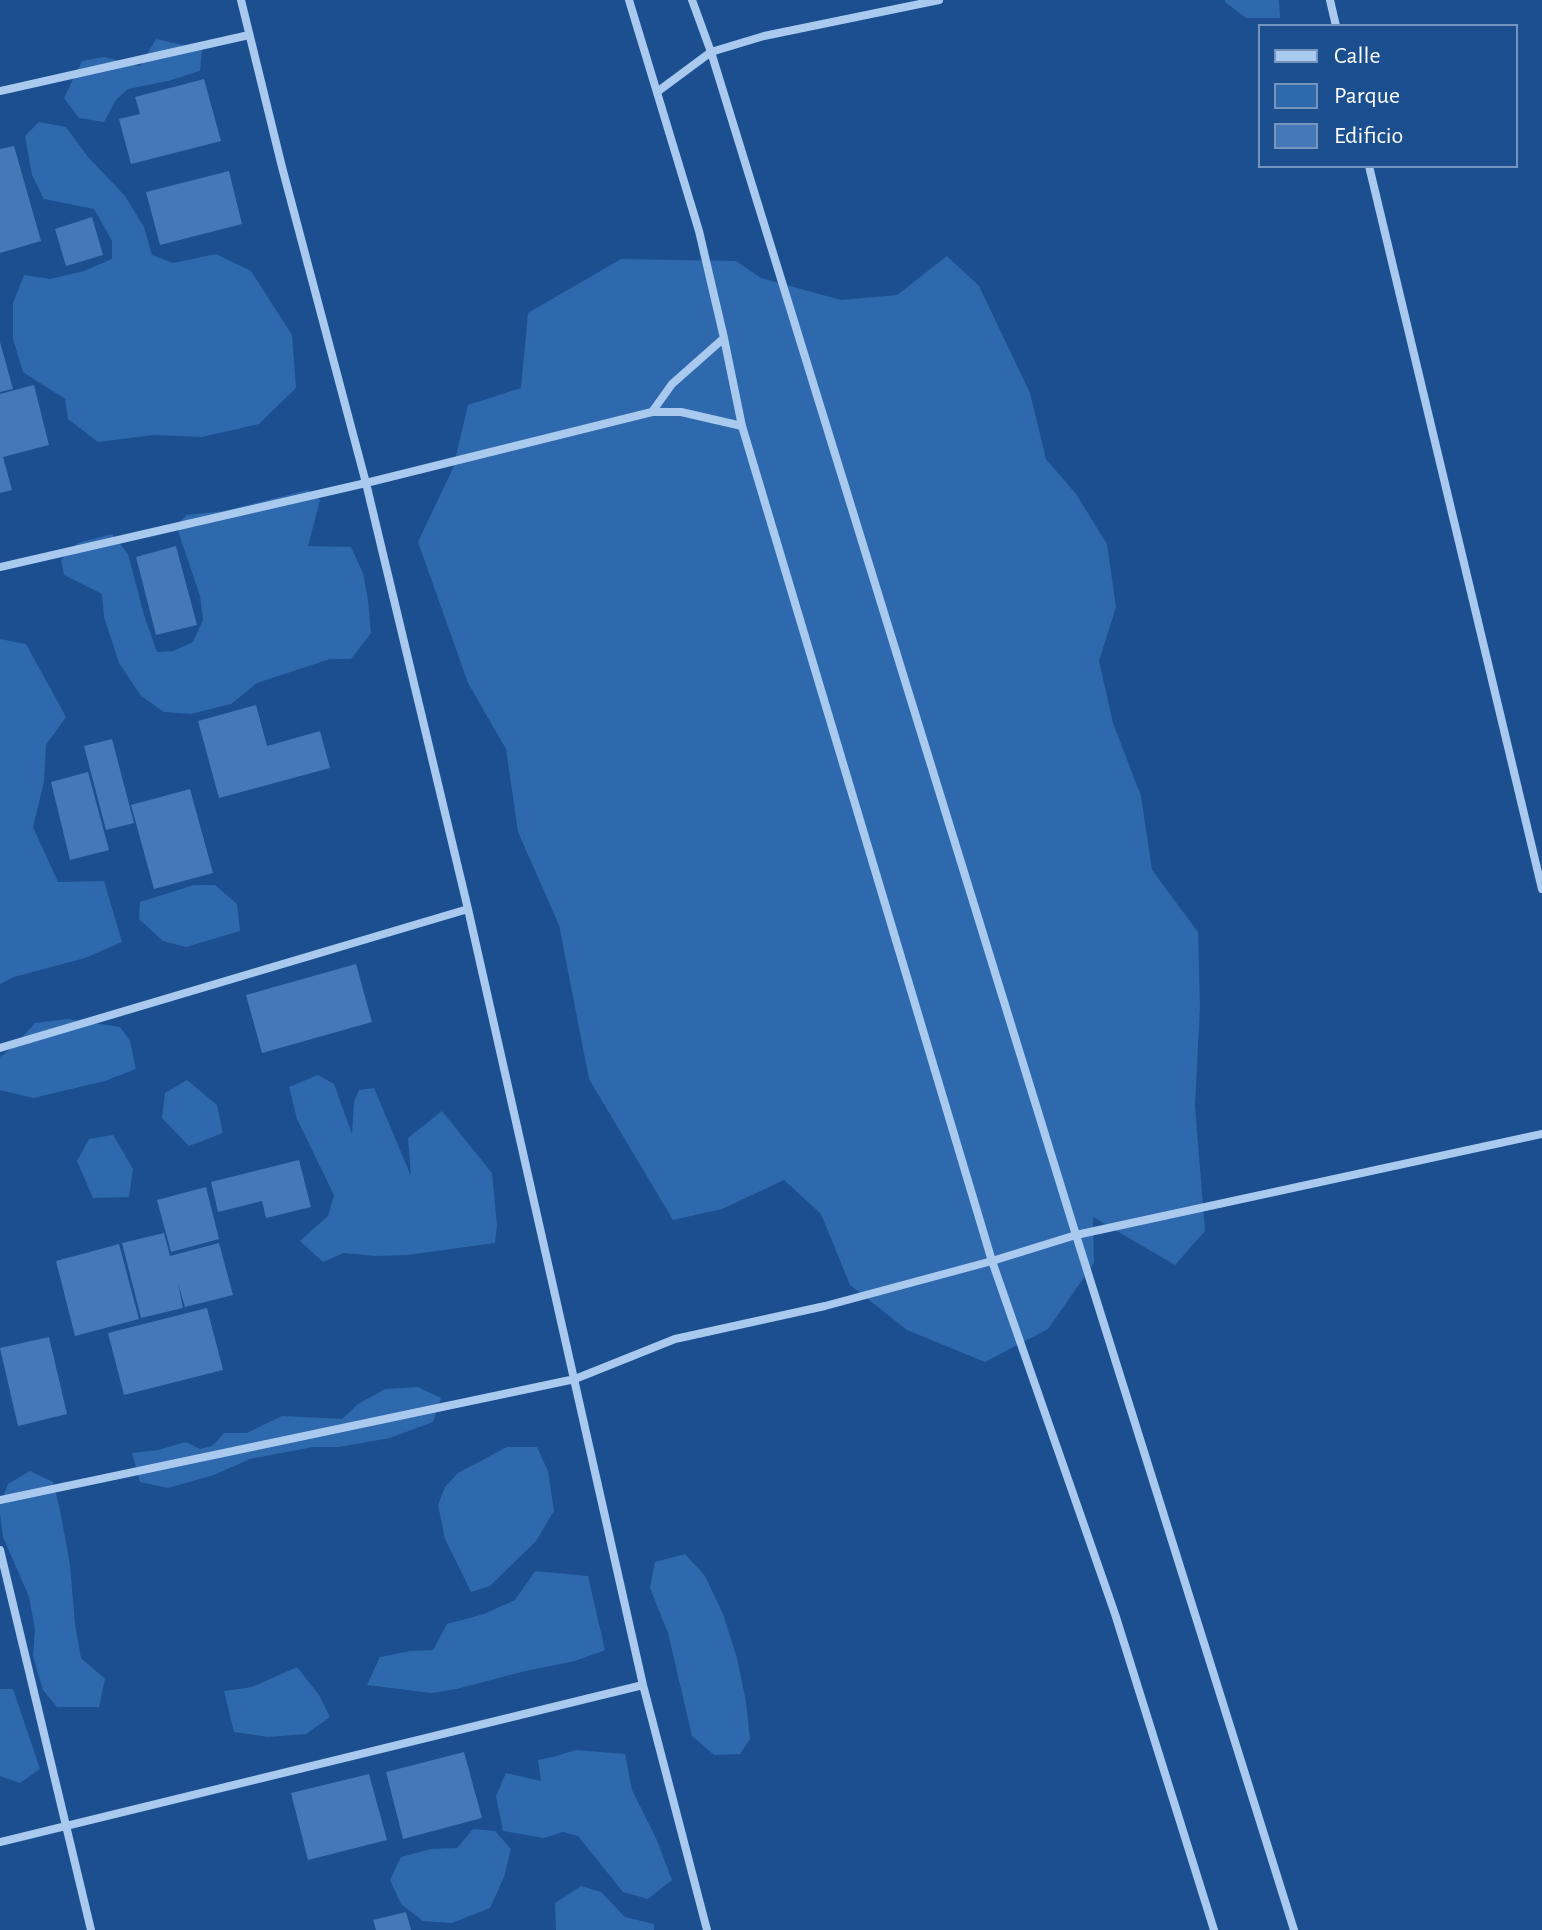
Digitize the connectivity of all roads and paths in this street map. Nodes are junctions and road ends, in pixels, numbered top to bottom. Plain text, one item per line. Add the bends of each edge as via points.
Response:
1 (241, 0) edge
2 (629, 0) edge
3 (692, 0) edge
4 (939, 0) edge
5 (1330, 0) edge
6 (1336, 24) edge
7 (249, 35) junction
8 (711, 52) junction
9 (0, 91) edge
10 (657, 92) junction
11 (1369, 168) edge
12 (724, 338) junction
13 (652, 412) junction
14 (742, 426) junction
15 (366, 483) junction
16 (0, 567) edge
17 (1542, 889) edge
18 (468, 909) junction
19 (0, 1048) edge
20 (1542, 1134) edge
21 (1076, 1235) junction
22 (992, 1261) junction
23 (575, 1379) junction
24 (0, 1500) edge
25 (0, 1550) edge
26 (643, 1685) junction
27 (66, 1826) junction
28 (0, 1842) edge
29 (1214, 1928) edge
30 (91, 1930) edge
31 (707, 1930) edge
32 (1294, 1930) edge

1 - 7 street
2 - 10 street
3 - 8 street
4 - 8 street
5 - 6 street
7 - 9 street
7 - 15 street
8 - 10 street
8 - 21 street
10 - 12 street
11 - 17 street
12 - 13 street via 672,384
12 - 14 street
13 - 14 street via 681,412
13 - 15 street
14 - 22 street
15 - 16 street
15 - 18 street
18 - 19 street
18 - 23 street
20 - 21 street
21 - 22 street
21 - 32 street
22 - 23 street via 675,1339
22 - 29 street via 1115,1614
23 - 24 street
23 - 26 street
25 - 27 street
26 - 27 street
26 - 31 street
27 - 28 street
27 - 30 street

